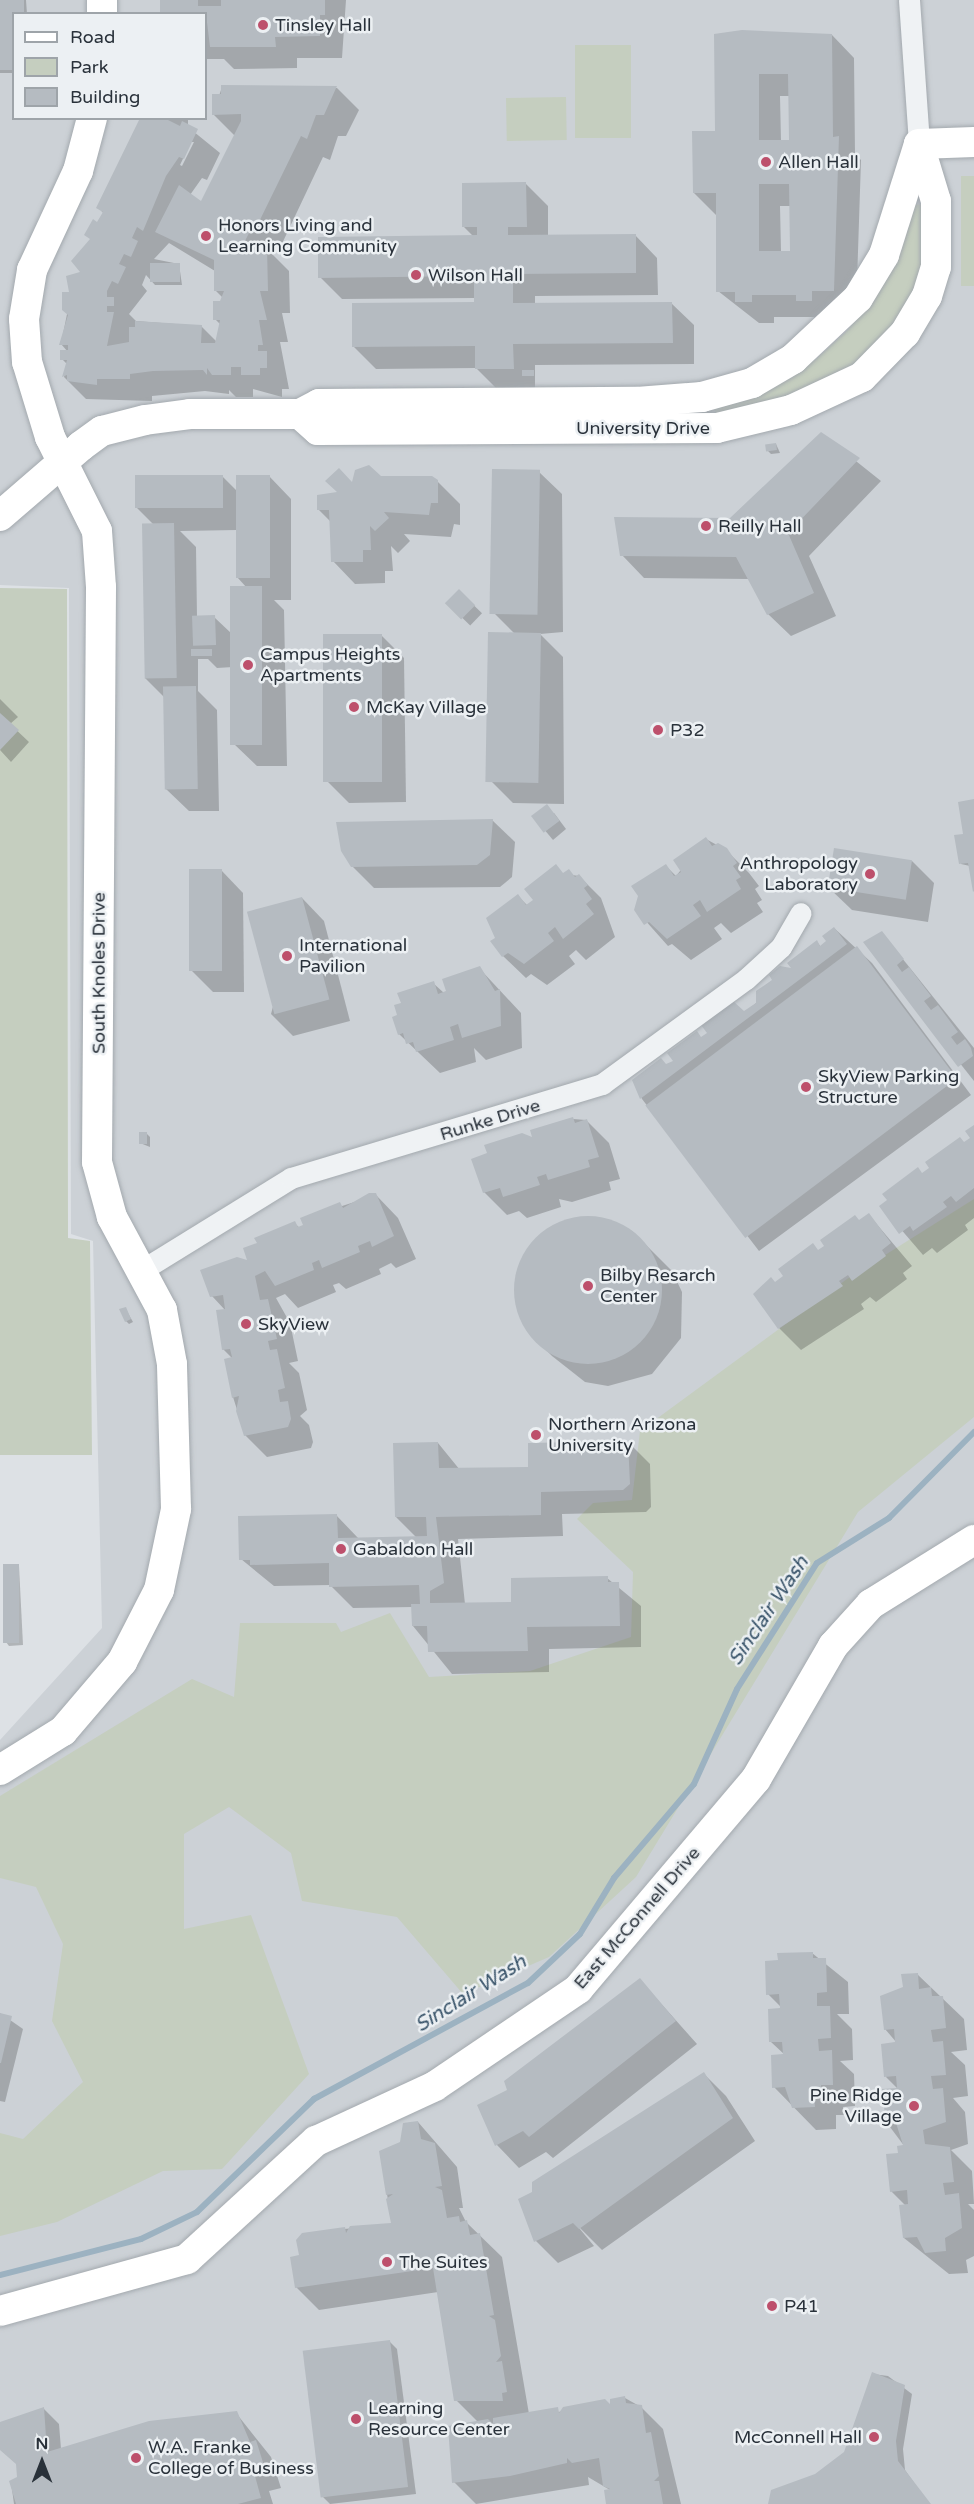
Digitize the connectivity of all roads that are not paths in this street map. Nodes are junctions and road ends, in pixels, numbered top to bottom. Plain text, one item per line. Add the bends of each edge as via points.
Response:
1 (909, 0) edge
2 (91, 120) edge
3 (974, 142) edge
4 (919, 144) junction
5 (300, 414) junction
6 (62, 461) junction
7 (0, 516) edge
8 (801, 913) dead end
9 (142, 1270) junction
10 (974, 1540) edge
11 (0, 1770) edge
12 (0, 2312) edge

1 - 4 street
2 - 6 street, South Knoles Drive via 78,171 32,270 24,319 27,362
3 - 4 street
4 - 5 street, University Drive via 884,255 858,298 793,359 752,383 702,397 637,402 319,404
4 - 5 street, University Drive via 936,201 936,267 927,296 905,333 862,377 791,410 717,428 318,430
5 - 6 street, University Drive via 190,414 145,420 102,431
6 - 7 street, University Drive
6 - 9 street, South Knoles Drive via 96,531 101,587 98,1169 105,1201
8 - 9 street, Runke Drive via 781,947 746,979 602,1084 291,1178
9 - 11 street, South Knoles Drive via 162,1310 172,1364 177,1440 172,1546 159,1590 122,1662 63,1731
10 - 12 street, East McConnell Drive via 871,1604 833,1646 756,1779 578,1989 435,2086 316,2141 187,2259

